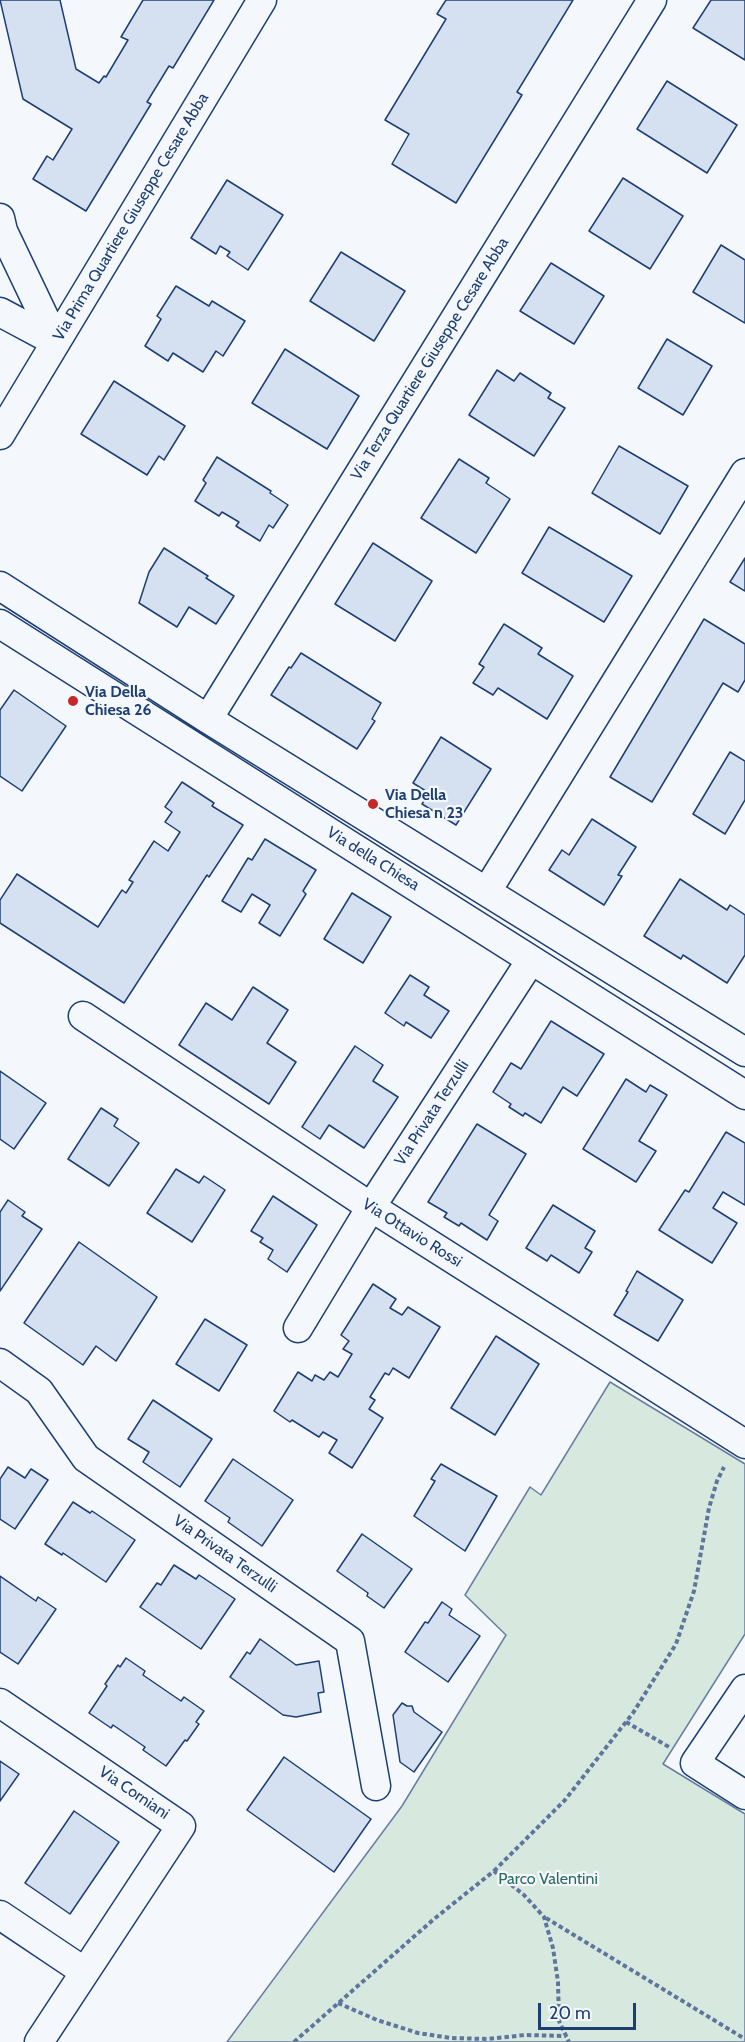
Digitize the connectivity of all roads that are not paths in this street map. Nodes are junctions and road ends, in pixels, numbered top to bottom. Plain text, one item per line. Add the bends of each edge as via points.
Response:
1 (262, 0) edge
2 (652, 0) edge
3 (0, 218) edge
4 (0, 312) edge
5 (56, 342) junction
6 (0, 435) edge
7 (745, 473) edge
8 (0, 586) edge
9 (0, 625) edge
10 (208, 718) junction
11 (487, 891) junction
12 (531, 960) junction
13 (83, 1016) dead end
14 (744, 1047) edge
15 (745, 1095) edge
16 (371, 1207) junction
17 (298, 1328) dead end
18 (0, 1364) edge
19 (741, 1441) edge
20 (745, 1689) edge
21 (0, 1703) edge
22 (376, 1786) dead end
23 (745, 1795) edge
24 (0, 1915) edge
25 (85, 1972) junction
26 (39, 2042) edge

1 - 5 street, Via Prima Quartiere Giuseppe Cesare Abba
2 - 10 street, Via Terza Quartiere Giuseppe Cesare Abba
3 - 5 street
4 - 5 street
5 - 6 street, Via Prima Quartiere Giuseppe Cesare Abba
7 - 11 street
8 - 10 street, Via della Chiesa
9 - 12 street, Via della Chiesa
10 - 11 street, Via della Chiesa
11 - 14 street, Via della Chiesa
12 - 15 street, Via della Chiesa
12 - 16 street, Via Privata Terzulli
13 - 16 street, Via Ottavio Rossi
16 - 17 street, Via Privata Terzulli
16 - 19 street, Via Ottavio Rossi
18 - 22 street, Via Privata Terzulli via 39,1392 86,1458 350,1641
20 - 23 street via 695,1763
21 - 25 street, Via Corniani via 182,1826
24 - 25 street
25 - 26 street, Via Corniani

